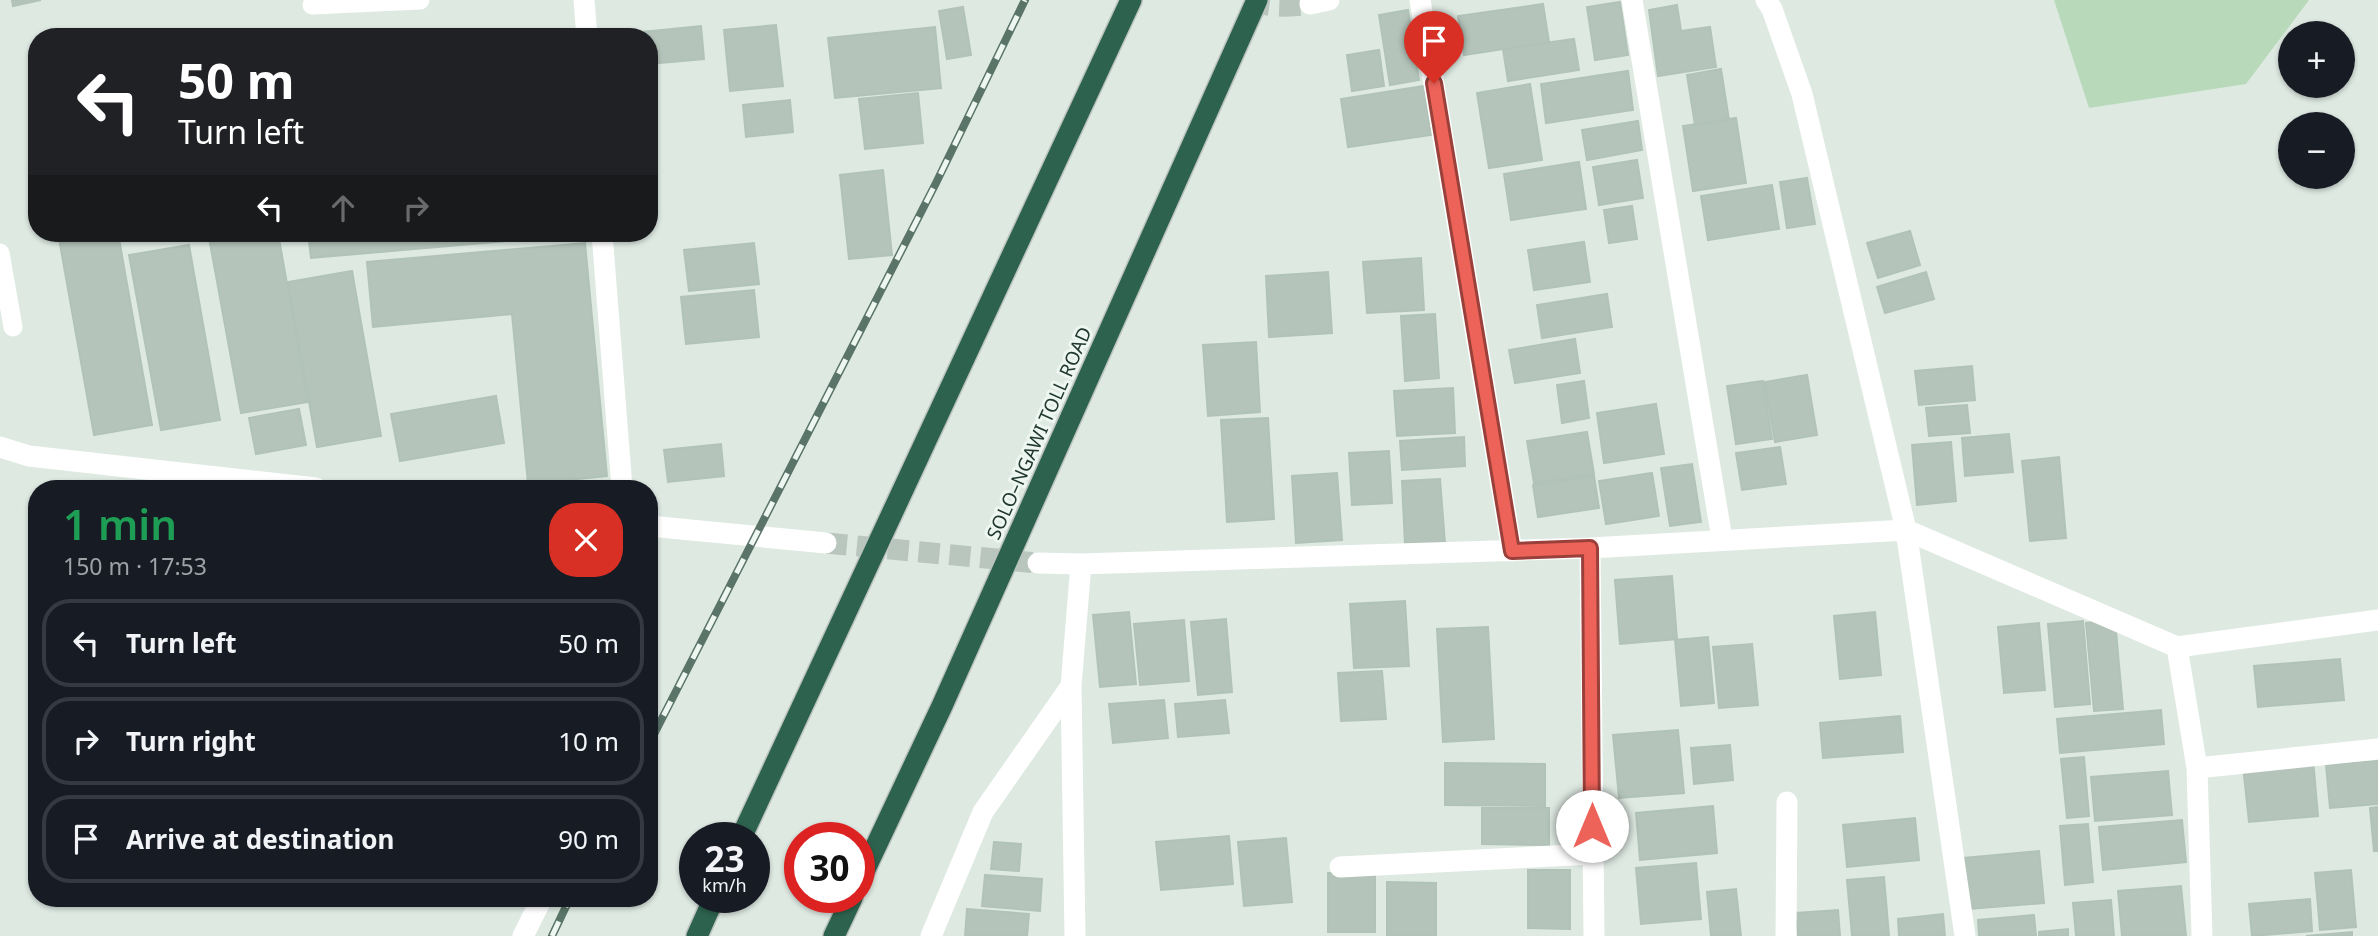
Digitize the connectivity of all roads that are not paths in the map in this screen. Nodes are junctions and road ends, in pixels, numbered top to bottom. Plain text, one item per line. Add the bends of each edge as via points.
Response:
1 (420, 0) edge
2 (584, 0) edge
3 (1131, 0) edge
4 (1257, 0) edge
5 (1420, 0) edge
6 (1632, 0) edge
7 (1766, 0) edge
8 (312, 5) dead end
9 (586, 28) edge
10 (603, 242) edge
11 (0, 253) edge
12 (13, 327) dead end
13 (0, 447) edge
14 (244, 480) edge
15 (621, 480) edge
16 (658, 527) edge
17 (1906, 530) junction
18 (1722, 539) junction
19 (826, 543) tunnel mouth
20 (1590, 548) junction
21 (1512, 551) junction
22 (1038, 563) tunnel mouth
23 (1081, 564) junction
24 (2378, 620) edge
25 (2177, 647) junction
26 (1071, 686) junction
27 (2378, 749) edge
28 (2197, 768) junction
29 (1787, 802) dead end
30 (748, 822) edge
31 (875, 848) edge
32 (1592, 854) junction
33 (1340, 867) dead end
34 (538, 907) edge
35 (707, 913) edge
36 (845, 913) edge
37 (523, 936) edge
38 (697, 936) edge
39 (834, 936) edge
40 (931, 936) edge
41 (1075, 936) edge
42 (1594, 936) edge
43 (1786, 936) edge
44 (1965, 936) edge
45 (2202, 936) edge

1 - 8 lane
2 - 9 street
3 - 30 highway
4 - 31 highway, SOLO–NGAWI TOLL ROAD
5 - 21 street
6 - 18 street
7 - 17 street via 1802,94
10 - 15 street
11 - 12 lane
13 - 14 street via 29,456
16 - 19 street
17 - 18 street
17 - 25 street
17 - 44 street
18 - 20 street
20 - 21 street
20 - 32 street
21 - 23 street
22 - 23 street
23 - 26 street
24 - 25 street
25 - 28 street
26 - 40 street via 984,812
26 - 41 street
27 - 28 street
28 - 45 street
29 - 43 street
32 - 33 street
32 - 42 street
34 - 37 street
35 - 38 highway
36 - 39 highway

